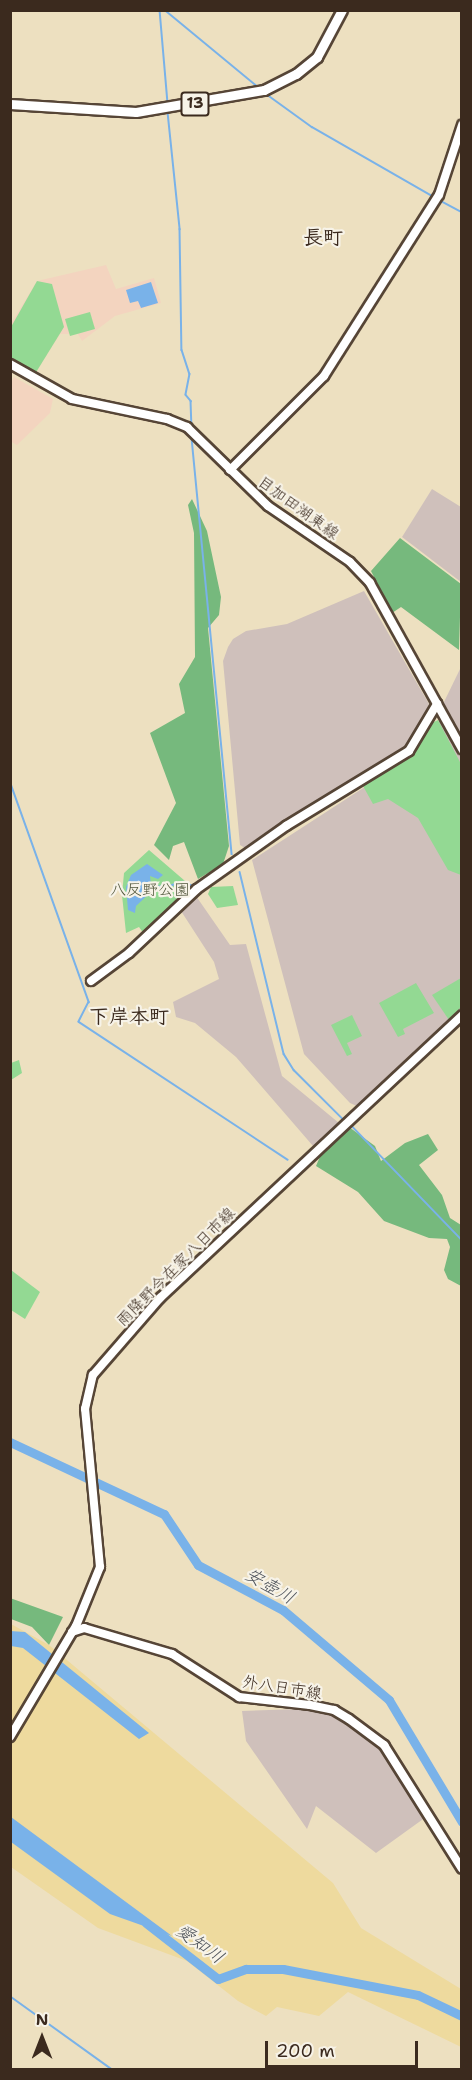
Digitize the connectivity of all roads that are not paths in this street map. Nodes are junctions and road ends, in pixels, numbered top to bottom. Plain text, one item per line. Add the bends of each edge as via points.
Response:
1 (342, 10) edge
2 (10, 104) edge
3 (462, 125) edge
4 (10, 364) edge
5 (230, 470) junction
6 (436, 704) junction
7 (462, 749) edge
8 (91, 981) dead end
9 (462, 1015) edge
10 (72, 1632) junction
11 (10, 1737) edge
12 (462, 1869) edge

1 - 2 main road, 13 via 317,57 296,74 264,90 136,112
3 - 5 main road via 436,198 324,376
4 - 5 main road, 目加田湖東線 via 72,399 167,419 187,427
5 - 6 main road, 目加田湖東線 via 268,506 365,575
6 - 7 main road, 目加田湖東線
6 - 8 main road via 409,751 286,826 197,889 129,953
9 - 10 main road, 雨降野今在家八日市線 via 160,1298 93,1374 85,1409 100,1567
10 - 11 main road, 雨降野今在家八日市線
10 - 12 main road, 外八日市線 via 84,1628 179,1657 239,1697 310,1705 334,1710 350,1719 384,1744

